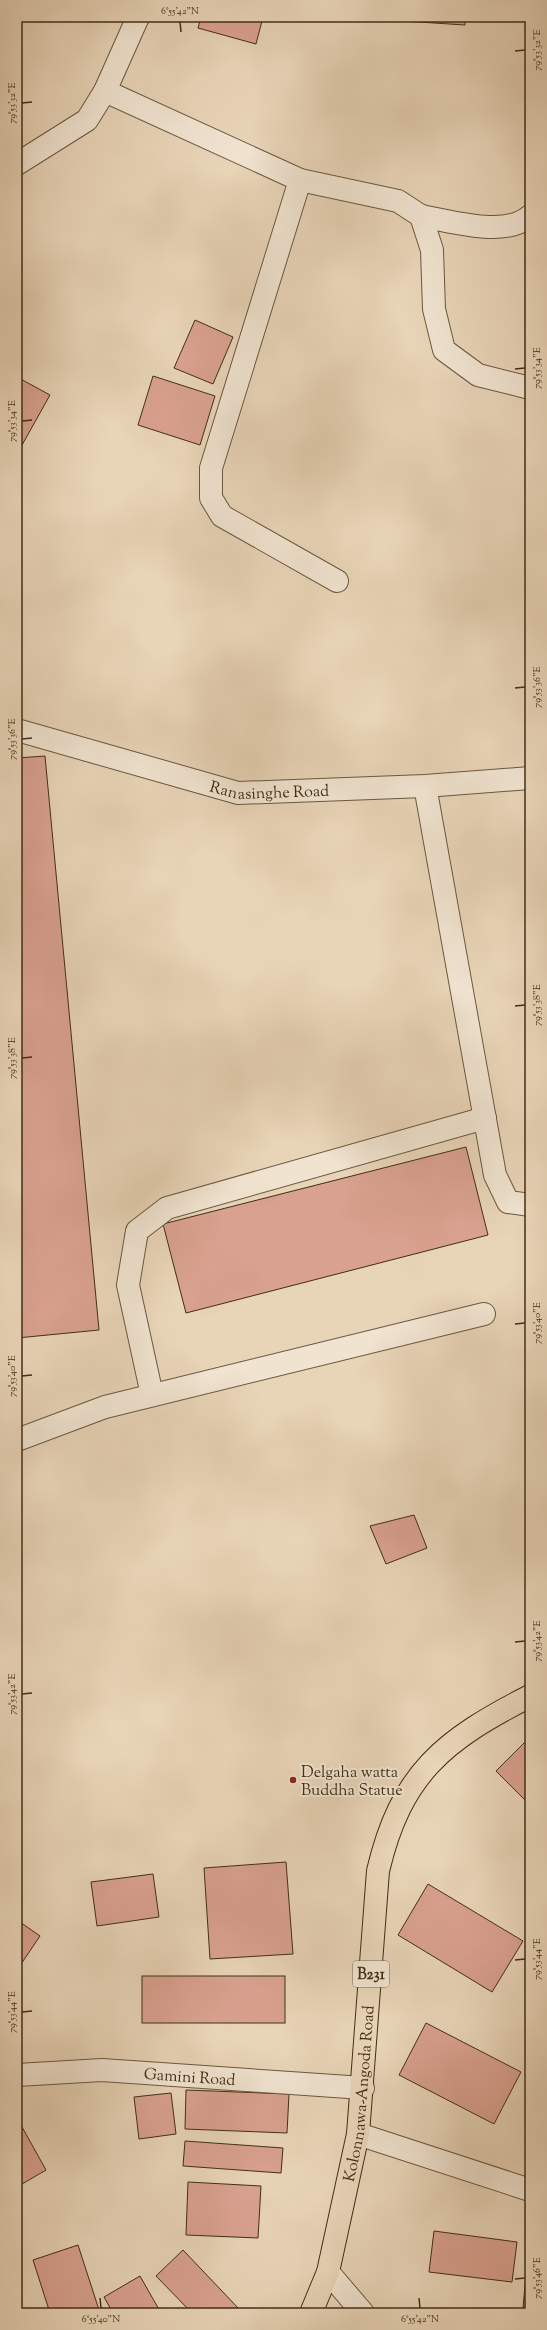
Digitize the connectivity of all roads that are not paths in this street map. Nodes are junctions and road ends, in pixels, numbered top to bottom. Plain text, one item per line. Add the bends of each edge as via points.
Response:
1 (138, 17) edge
2 (105, 91) junction
3 (17, 164) edge
4 (300, 180) junction
5 (421, 216) junction
6 (530, 216) edge
7 (530, 388) edge
8 (337, 581) dead end
9 (17, 730) edge
10 (530, 778) edge
11 (425, 786) junction
12 (485, 1118) junction
13 (530, 1205) edge
14 (484, 1314) dead end
15 (152, 1395) junction
16 (17, 1440) edge
17 (530, 1696) edge
18 (17, 2075) edge
19 (363, 2088) junction
20 (358, 2134) junction
21 (530, 2190) edge
22 (328, 2272) junction
23 (311, 2313) edge
24 (362, 2313) edge

1 - 2 street
2 - 3 street via 86,120
2 - 4 street
4 - 5 street via 398,201
4 - 8 street via 212,468 211,498 222,516
5 - 6 street via 501,228 522,223
5 - 7 street via 432,250 434,309 444,350 478,375
9 - 11 street, Ranasinghe Road via 238,793
10 - 11 street, Ranasinghe Road
11 - 12 street
12 - 13 street via 495,1175 508,1202
12 - 15 street via 167,1208 137,1230 128,1285
14 - 15 street
15 - 16 street via 105,1407
17 - 19 main road, Kolonnawa-Angoda Road / B231 via 484,1719 444,1748 411,1787 396,1813 378,1871
18 - 19 street, Gamini Road via 102,2070
19 - 20 main road, Kolonnawa-Angoda Road / B231
20 - 21 street
20 - 22 main road, Kolonnawa-Angoda Road / B231
22 - 23 main road, Kolonnawa-Angoda Road / B231
22 - 24 street

